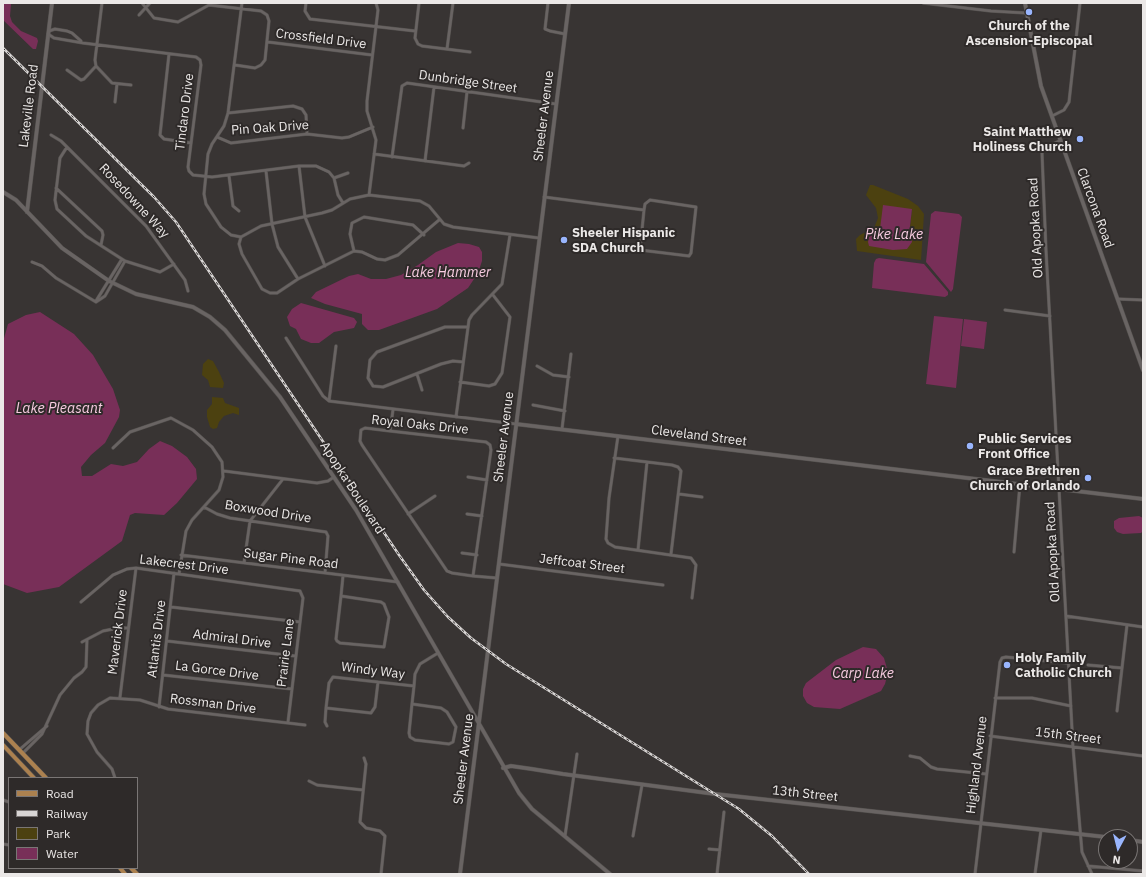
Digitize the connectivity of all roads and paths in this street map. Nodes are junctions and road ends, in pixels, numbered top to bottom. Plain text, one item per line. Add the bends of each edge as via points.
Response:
1 (52, 3) edge
2 (102, 3) edge
3 (142, 3) edge
4 (150, 3) edge
5 (242, 3) edge
6 (306, 3) edge
7 (376, 3) edge
8 (419, 3) edge
9 (453, 3) edge
10 (548, 3) edge
11 (569, 3) edge
12 (923, 3) edge
13 (1025, 3) edge
14 (1080, 3) edge
15 (209, 4) edge
16 (145, 8) junction
17 (242, 9) junction
18 (1026, 13) junction
19 (138, 15) dead end
20 (376, 26) junction
21 (415, 32) junction
22 (48, 33) junction
23 (565, 34) junction
24 (268, 42) junction
25 (83, 43) junction
26 (96, 45) junction
27 (447, 49) junction
28 (470, 52) dead end
29 (169, 54) junction
30 (372, 56) junction
31 (235, 65) junction
32 (96, 66) junction
33 (67, 70) dead end
34 (118, 84) junction
35 (131, 85) dead end
36 (434, 87) junction
37 (468, 92) junction
38 (115, 102) dead end
39 (556, 104) junction
40 (228, 114) junction
41 (1052, 116) junction
42 (373, 127) junction
43 (463, 128) dead end
44 (307, 134) junction
45 (52, 135) dead end
46 (217, 137) junction
47 (1060, 140) junction
48 (191, 143) junction
49 (67, 147) junction
50 (374, 154) junction
51 (392, 157) junction
52 (425, 161) junction
53 (469, 164) dead end
54 (299, 166) junction
55 (266, 171) junction
56 (348, 174) dead end
57 (206, 176) junction
58 (228, 176) junction
59 (334, 178) junction
60 (56, 188) junction
61 (3, 192) edge
62 (369, 195) junction
63 (544, 197) junction
64 (343, 203) junction
65 (644, 210) junction
66 (239, 211) dead end
67 (27, 212) junction
68 (305, 217) junction
69 (439, 220) junction
70 (272, 224) junction
71 (424, 235) junction
72 (510, 235) junction
73 (241, 237) junction
74 (539, 238) junction
75 (101, 246) junction
76 (354, 251) junction
77 (122, 259) junction
78 (125, 261) junction
79 (32, 262) dead end
80 (174, 264) junction
81 (325, 266) junction
82 (298, 279) junction
83 (111, 282) junction
84 (188, 291) dead end
85 (493, 295) junction
86 (1118, 299) junction
87 (1143, 300) edge
88 (1005, 310) dead end
89 (1050, 316) junction
90 (468, 327) junction
91 (286, 338) dead end
92 (336, 346) dead end
93 (571, 354) dead end
94 (463, 362) junction
95 (537, 366) dead end
96 (1143, 370) edge
97 (417, 374) junction
98 (569, 377) junction
99 (460, 382) junction
100 (422, 390) dead end
101 (329, 401) junction
102 (533, 405) dead end
103 (393, 410) junction
104 (564, 411) junction
105 (456, 417) junction
106 (516, 424) junction
107 (562, 429) junction
108 (390, 431) junction
109 (618, 436) junction
110 (113, 448) dead end
111 (614, 458) junction
112 (647, 462) junction
113 (224, 471) junction
114 (334, 477) junction
115 (468, 477) dead end
116 (284, 479) junction
117 (487, 480) junction
118 (1020, 484) junction
119 (1060, 489) junction
120 (679, 494) junction
121 (435, 496) dead end
122 (702, 497) dead end
123 (1143, 499) edge
124 (204, 507) junction
125 (408, 514) junction
126 (467, 514) dead end
127 (482, 516) junction
128 (250, 521) junction
129 (638, 550) junction
130 (1014, 552) dead end
131 (462, 553) dead end
132 (671, 554) junction
133 (182, 555) junction
134 (477, 555) junction
135 (244, 563) junction
136 (498, 564) junction
137 (136, 568) junction
138 (174, 573) junction
139 (325, 573) junction
140 (179, 574) junction
141 (343, 576) junction
142 (474, 576) junction
143 (497, 578) junction
144 (398, 583) junction
145 (663, 585) dead end
146 (296, 589) joint
147 (340, 596) junction
148 (692, 598) dead end
149 (81, 602) dead end
150 (171, 607) junction
151 (1066, 616) junction
152 (300, 622) junction
153 (1126, 625) junction
154 (1143, 627) edge
155 (128, 628) junction
156 (87, 640) junction
157 (167, 641) junction
158 (82, 642) dead end
159 (438, 653) junction
160 (296, 656) junction
161 (1067, 663) junction
162 (1088, 665) dead end
163 (1122, 668) junction
164 (163, 675) junction
165 (378, 682) junction
166 (414, 686) junction
167 (292, 689) junction
168 (120, 697) junction
169 (995, 698) junction
170 (412, 704) junction
171 (1071, 706) junction
172 (159, 707) junction
173 (326, 708) junction
174 (1117, 711) dead end
175 (288, 722) junction
176 (478, 724) junction
177 (305, 725) dead end
178 (327, 726) dead end
179 (3, 733) edge
180 (990, 736) junction
181 (3, 745) edge
182 (1073, 747) junction
183 (21, 752) junction
184 (577, 754) dead end
185 (910, 756) dead end
186 (1143, 756) edge
187 (364, 758) dead end
188 (503, 768) junction
189 (986, 774) junction
190 (573, 776) junction
191 (33, 777) edge
192 (45, 777) edge
193 (115, 777) edge
194 (309, 781) dead end
195 (642, 785) junction
196 (363, 790) junction
197 (724, 812) dead end
198 (981, 823) junction
199 (1041, 830) junction
200 (1080, 834) junction
201 (565, 836) junction
202 (633, 836) dead end
203 (1098, 836) edge
204 (709, 849) dead end
205 (720, 850) junction
206 (1088, 866) junction
207 (1143, 871) edge
208 (382, 874) edge
209 (460, 874) edge
210 (610, 874) edge
211 (717, 874) edge
212 (975, 874) edge
213 (1036, 874) edge
214 (1092, 874) edge

1 - 22 street, Lakeville Road
2 - 26 street
3 - 16 street
4 - 16 street
5 - 17 street
6 - 20 street via 305,11 310,19
7 - 20 street
8 - 21 street
9 - 27 street
10 - 23 street via 545,29
11 - 23 street, Sheeler Avenue
12 - 18 street
13 - 18 street, Clarcona Road
14 - 41 street via 1069,102 1064,110
15 - 16 street via 178,22 154,18
15 - 17 street
16 - 19 street
17 - 24 street via 261,11 267,15
17 - 31 street
18 - 41 street, Clarcona Road via 1037,71
20 - 21 street
20 - 30 street
21 - 27 street via 418,44
22 - 25 street, Tindaro Drive via 54,38
22 - 25 street, Tindaro Drive via 56,29 67,31
22 - 67 street, Lakeville Road
23 - 39 street, Sheeler Avenue
24 - 30 street, Crossfield Drive
24 - 31 street via 265,60 261,65 255,68
25 - 26 street, Tindaro Drive
26 - 29 street, Tindaro Drive
26 - 32 street
27 - 28 street
29 - 48 street via 160,135 164,139
29 - 48 street, Tindaro Drive via 196,57 200,60
30 - 42 street via 367,111
31 - 40 street
32 - 33 street via 81,80
32 - 34 street via 106,78
34 - 35 street
34 - 38 street
36 - 37 street, Dunbridge Street
36 - 51 street, Dunbridge Street via 407,83 402,86
36 - 52 street
37 - 39 street, Dunbridge Street
37 - 43 street
39 - 63 street, Sheeler Avenue
40 - 44 street via 293,106 302,109 306,115
40 - 46 street
41 - 47 street, Clarcona Road
42 - 44 street, Pin Oak Drive via 349,138
42 - 50 street via 376,140
44 - 46 street, Pin Oak Drive via 231,143
45 - 49 street, Rosedowne Way
46 - 57 street via 208,154
47 - 86 street, Clarcona Road
47 - 89 street, Old Apopka Road via 1045,148 1042,154
48 - 57 street, Tindaro Drive via 189,172 193,175
49 - 60 street via 60,158
49 - 80 street, Rosedowne Way via 142,221
50 - 51 street
50 - 62 street
51 - 52 street
52 - 53 street via 464,166
54 - 55 street
54 - 59 street via 324,168
54 - 68 street
55 - 58 street
55 - 70 street
56 - 59 street
57 - 58 street
57 - 73 street via 206,204 221,227 231,235
58 - 66 street via 232,206
59 - 64 street
60 - 75 street via 102,231
60 - 75 street via 57,209 75,227
61 - 67 street, Apopka Boulevard
62 - 64 street
62 - 69 street via 420,201 429,206
63 - 65 street
63 - 74 street, Sheeler Avenue
64 - 68 street via 332,210
65 - 65 street via 640,250 689,256 696,207 650,200 645,204
67 - 83 street, Apopka Boulevard via 62,248
68 - 70 street
68 - 81 street
69 - 71 street
69 - 72 street via 453,227
70 - 73 street via 261,226
70 - 82 street via 278,248
71 - 76 street via 398,255 385,260
71 - 76 street via 413,225 364,218 352,223 350,234
72 - 74 street
72 - 85 street via 502,284
73 - 82 street via 239,244 242,254 262,289 277,293
74 - 106 street, Sheeler Avenue
75 - 77 street
76 - 81 street
77 - 78 street
77 - 83 street
78 - 80 street via 160,272
78 - 83 street
79 - 83 street via 96,302
80 - 84 street, Rosedowne Way via 185,280
81 - 82 street
83 - 114 street, Apopka Boulevard via 136,294 188,305 215,321 276,391
85 - 90 street via 472,315
85 - 99 street via 510,317 502,373 495,384 489,386
86 - 87 street
86 - 96 street, Clarcona Road
88 - 89 street
89 - 119 street, Old Apopka Road
90 - 94 street
90 - 97 street via 445,327 377,352 370,360 368,378 373,386 383,387
91 - 101 street via 323,396
92 - 101 street
93 - 98 street
94 - 97 street via 447,362
94 - 99 street
95 - 98 street via 553,375
97 - 100 street
98 - 104 street
99 - 105 street
101 - 103 street, Cleveland Street
102 - 104 street
103 - 105 street, Cleveland Street
103 - 108 street
104 - 107 street
105 - 106 street, Cleveland Street
106 - 107 street, Cleveland Street
106 - 136 street, Sheeler Avenue
107 - 109 street, Cleveland Street
108 - 117 street, Royal Oaks Drive via 486,442 491,450
108 - 125 street, Royal Oaks Drive via 365,428 361,430 360,441
109 - 111 street
109 - 118 street, Cleveland Street
110 - 113 street via 130,432 171,418 192,430 212,447 222,462
111 - 112 street
111 - 129 street via 608,498 606,539 611,546
112 - 120 street via 678,467 682,475
112 - 129 street
113 - 116 street
113 - 124 street via 219,490
114 - 116 street via 317,483
114 - 144 street, Apopka Boulevard
115 - 117 street
116 - 128 street
117 - 127 street, Royal Oaks Drive
118 - 119 street, Cleveland Street
118 - 130 street
119 - 123 street, Cleveland Street
119 - 151 street, Old Apopka Road
120 - 122 street
120 - 132 street
121 - 125 street
124 - 128 street, Boxwood Drive via 217,514
124 - 133 street via 186,531
125 - 142 street, Royal Oaks Drive via 447,571 452,574
126 - 127 street
127 - 134 street, Royal Oaks Drive
128 - 135 street
128 - 139 street, Boxwood Drive via 326,532 328,536
129 - 132 street
131 - 134 street
132 - 148 street via 687,556 694,561 696,569
133 - 135 street, Sugar Pine Road
133 - 140 street
134 - 142 street, Royal Oaks Drive
135 - 139 street, Sugar Pine Road
136 - 143 street, Sheeler Avenue
136 - 145 street, Jeffcoat Street
137 - 138 street, Lakecrest Drive
137 - 149 street, Lakecrest Drive via 113,575
137 - 155 street, Maverick Drive
138 - 140 street, Lakecrest Drive
138 - 150 street, Atlantis Drive
139 - 141 street, Sugar Pine Road
140 - 146 street, Lakecrest Drive
141 - 144 street, Sugar Pine Road
141 - 147 street
142 - 143 street, Royal Oaks Drive
143 - 176 street, Sheeler Avenue
144 - 159 street, Apopka Boulevard
146 - 152 street, Prairie Lane via 303,598
147 - 147 street via 337,641 384,647 389,617 384,604
150 - 152 street
150 - 157 street, Atlantis Drive
151 - 153 street
151 - 161 street, Old Apopka Road
152 - 160 street, Prairie Lane
153 - 154 street
153 - 163 street
155 - 156 street via 102,631
155 - 168 street, Maverick Drive
156 - 158 street
156 - 183 street via 86,667 60,695 42,734
157 - 160 street, Admiral Drive
157 - 164 street, Atlantis Drive
159 - 166 street via 420,664 415,674
159 - 176 street, Apopka Boulevard
160 - 167 street, Prairie Lane
161 - 169 street, Highland Avenue via 1002,658
161 - 171 street, Old Apopka Road
162 - 163 street
163 - 174 street
164 - 167 street, La Gorce Drive
164 - 172 street, Atlantis Drive
165 - 166 street, Windy Way
165 - 173 street via 375,706 371,712
165 - 173 street, Windy Way via 332,677
166 - 170 street
167 - 175 street, Prairie Lane
168 - 172 street, Rossman Drive via 140,700
168 - 193 street via 110,698 98,705 89,717 87,734 97,752 112,768
169 - 171 street via 1032,698
169 - 180 street, Highland Avenue
170 - 170 street via 441,708 447,712 456,727 453,742 449,744 412,739 409,733
171 - 182 street, Old Apopka Road
172 - 175 street, Rossman Drive
173 - 178 street, Windy Way
175 - 177 street, Rossman Drive
176 - 188 street, Apopka Boulevard
176 - 209 street, Sheeler Avenue
179 - 183 main road
180 - 182 street, 15th Street
180 - 189 street, Highland Avenue
181 - 191 main road
182 - 186 street, 15th Street
182 - 200 street, Old Apopka Road
183 - 192 main road
184 - 190 street
185 - 189 street via 920,758 937,769
187 - 196 street via 366,764
188 - 190 street, 13th Street via 511,766
188 - 201 street, Apopka Boulevard via 523,799
189 - 198 street, Highland Avenue
190 - 195 street, 13th Street
190 - 201 street
194 - 196 street
195 - 198 street, 13th Street
195 - 202 street
196 - 208 street via 360,822 366,828 380,831 385,836
197 - 205 street
198 - 199 street, 13th Street
198 - 212 street, Highland Avenue
199 - 200 street, 13th Street
199 - 213 street
200 - 203 street, 13th Street
200 - 206 street, Old Apopka Road via 1082,852
201 - 210 street, Apopka Boulevard
204 - 205 street
205 - 211 street
206 - 207 street
206 - 214 street, Old Apopka Road

